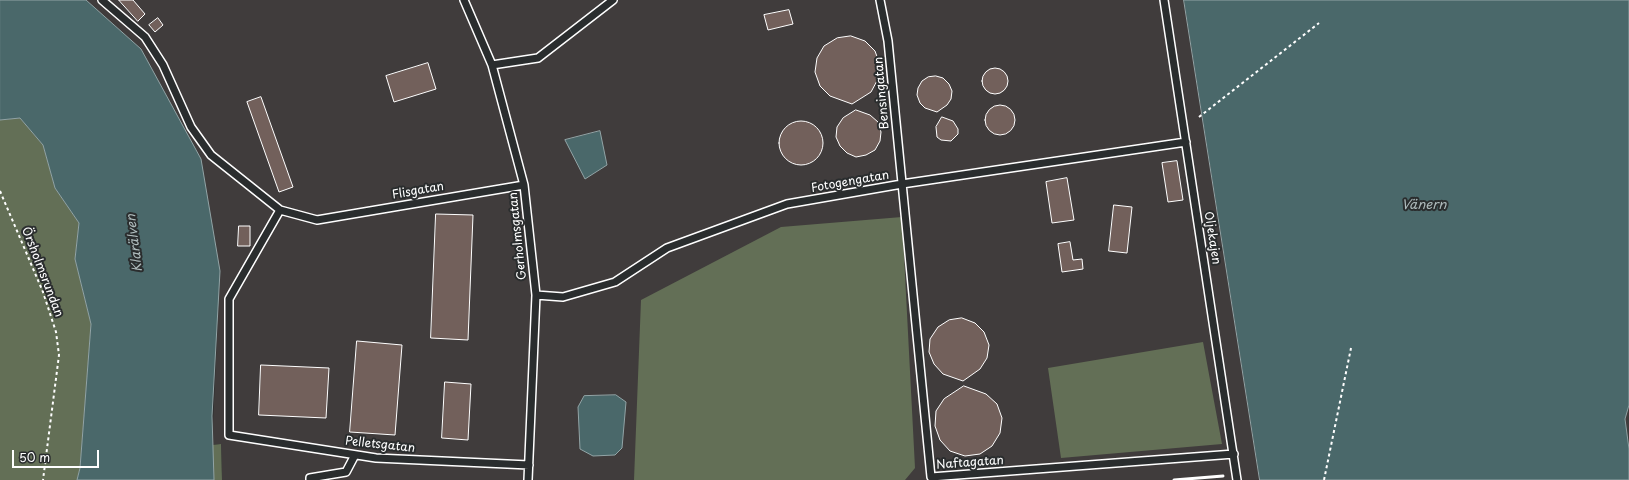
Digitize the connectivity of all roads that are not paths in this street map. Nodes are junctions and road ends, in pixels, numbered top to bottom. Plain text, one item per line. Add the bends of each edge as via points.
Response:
1 (102, 0) edge
2 (464, 0) edge
3 (613, 0) edge
4 (880, 0) edge
5 (1164, 0) edge
6 (492, 65) junction
7 (1186, 142) junction
8 (902, 184) junction
9 (524, 185) junction
10 (280, 210) junction
11 (536, 295) junction
12 (1234, 454) junction
13 (356, 455) junction
14 (529, 465) junction
15 (310, 480) edge
16 (528, 480) edge
17 (1237, 480) edge

1 - 10 lane via 145,36 163,65 191,127 210,155
2 - 6 lane, Gerholmsgatan
3 - 6 lane via 538,58
4 - 8 lane, Bensingatan via 888,41
5 - 7 lane, Oljekajen
6 - 9 lane, Gerholmsgatan
7 - 8 lane, Fotogengatan
7 - 12 lane, Oljekajen
8 - 11 lane, Fotogengatan via 787,204 667,248 615,282 563,297
8 - 12 lane, Naftagatan via 930,477
9 - 10 lane, Flisgatan via 317,220
9 - 11 lane, Gerholmsgatan
10 - 13 lane, Pelletsgatan via 229,299 229,435
11 - 14 lane, Gerholmsgatan
12 - 17 lane, Oljekajen
13 - 14 lane, Pelletsgatan
13 - 15 lane via 346,472
14 - 16 lane, Gerholmsgatan

